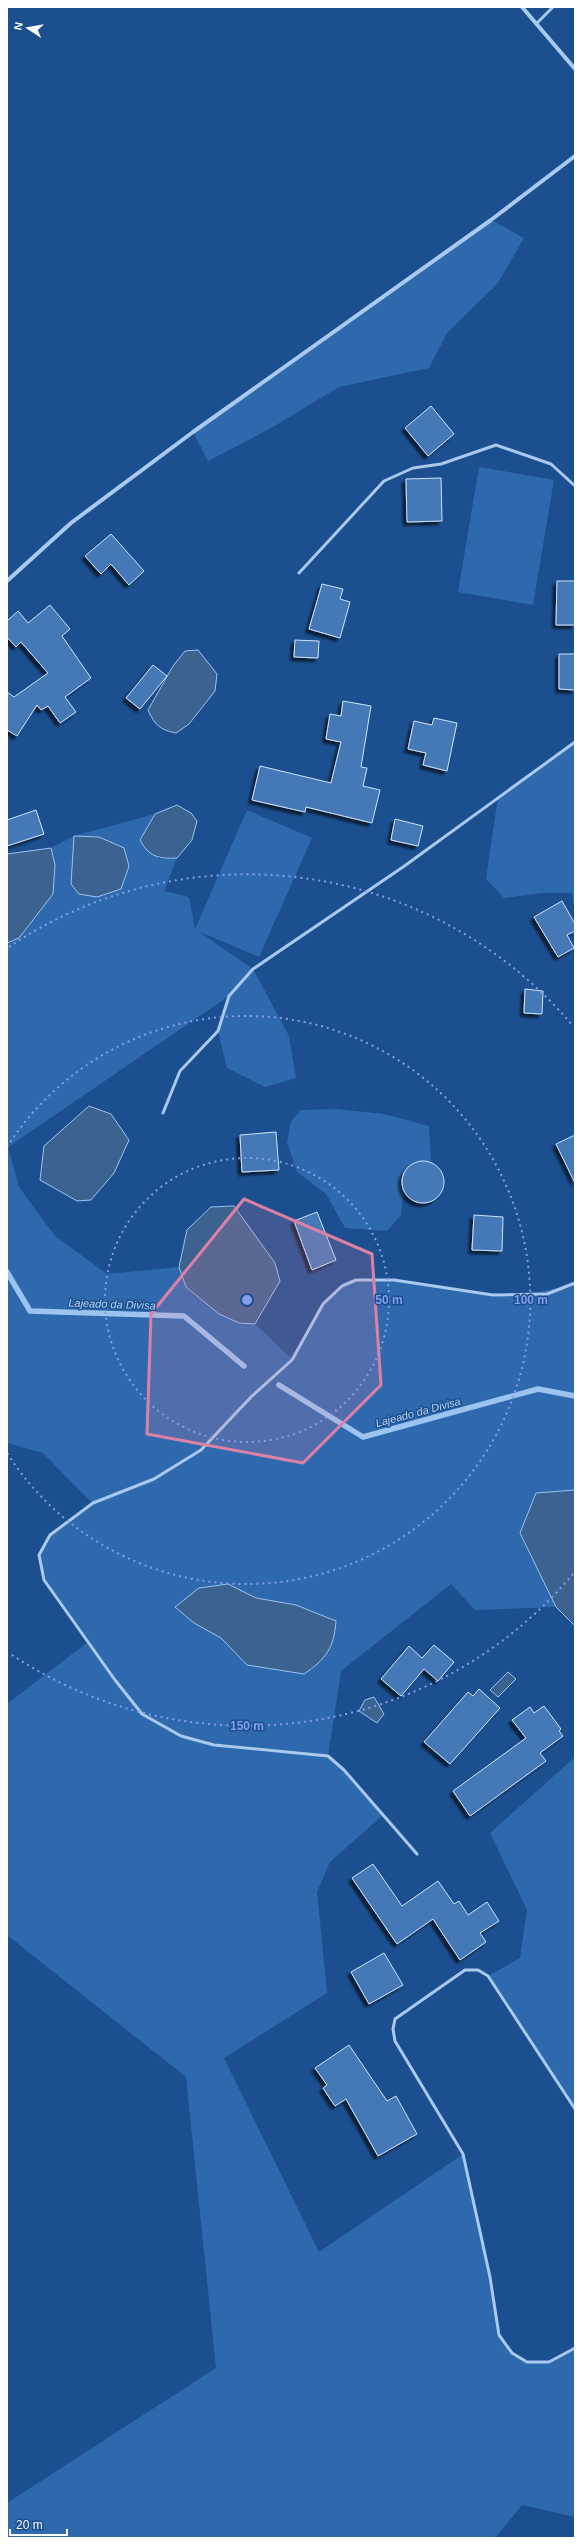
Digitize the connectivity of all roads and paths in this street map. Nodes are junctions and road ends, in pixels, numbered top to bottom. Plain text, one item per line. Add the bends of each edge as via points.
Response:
1 (522, 7) edge
2 (553, 7) edge
3 (536, 24) junction
4 (575, 69) edge
5 (575, 156) edge
6 (575, 486) edge
7 (299, 573) dead end
8 (7, 581) edge
9 (575, 742) edge
10 (163, 1113) dead end
11 (575, 1283) edge
12 (417, 1854) dead end
13 (575, 2109) edge
14 (575, 2348) edge

1 - 3 street
2 - 3 lane
3 - 4 street
5 - 8 street via 491,220 193,432 71,523
6 - 7 lane via 551,464 496,445 441,464 413,468 384,481
9 - 10 lane via 403,867 253,969 229,996 218,1031 180,1071
11 - 12 lane via 547,1294 493,1295 394,1280 356,1280 342,1286 323,1304 292,1360 250,1398 201,1450 154,1480 93,1503 50,1536 39,1556 44,1580 142,1714 181,1736 214,1745 328,1756 344,1770
13 - 14 lane via 488,1976 478,1970 465,1970 395,2019 395,2041 463,2154 490,2277 499,2335 512,2352 527,2362 549,2362

